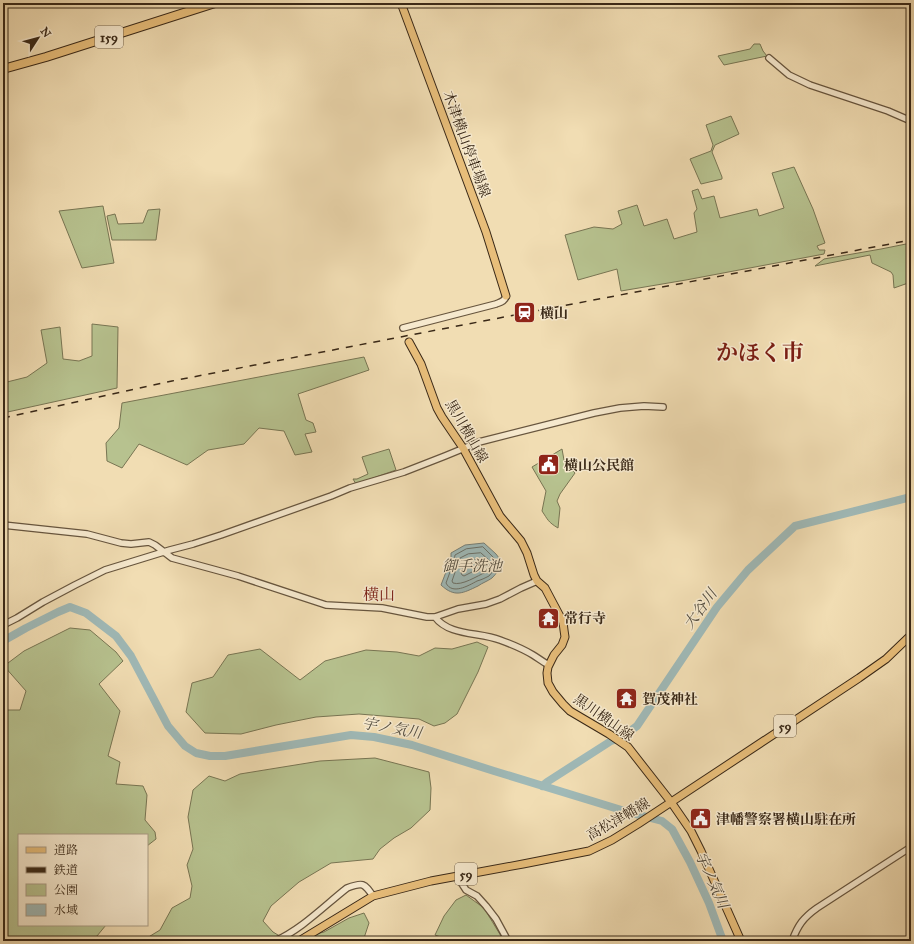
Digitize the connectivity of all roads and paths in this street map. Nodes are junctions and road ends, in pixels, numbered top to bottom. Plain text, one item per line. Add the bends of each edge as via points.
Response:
1 (215, 3) edge
2 (401, 3) edge
3 (769, 58) dead end
4 (3, 69) edge
5 (911, 121) edge
6 (506, 296) joint
7 (403, 328) dead end
8 (409, 342) dead end
9 (663, 407) dead end
10 (463, 448) junction
11 (3, 525) edge
12 (164, 552) junction
13 (538, 581) junction
14 (434, 617) junction
15 (3, 625) edge
16 (911, 635) edge
17 (549, 665) junction
18 (671, 802) junction
19 (911, 847) edge
20 (457, 876) junction
21 (374, 896) junction
22 (275, 941) edge
23 (300, 941) edge
24 (508, 941) edge
25 (741, 941) edge
26 (792, 941) edge

1 - 4 highway, 159
2 - 6 main road, 木津横山停車場線 via 486,232
3 - 5 street via 790,75 810,85
6 - 7 street via 505,300 496,304
8 - 10 main road, 黒川横山線 via 421,364 437,408
9 - 10 street via 620,408 594,413
10 - 12 street via 404,472
10 - 13 main road, 黒川横山線 via 500,516 521,541
11 - 12 street via 87,534 131,544 149,542
12 - 14 street via 172,558 238,576 326,605 382,608
12 - 15 street via 105,570
13 - 14 street via 486,604
13 - 17 main road, 黒川横山線 via 545,588 562,622 565,637
14 - 17 street via 445,626 468,634 500,640
16 - 18 main road, 高松津幡線 / 59 via 859,678
17 - 18 main road, 黒川横山線 via 548,683 563,704 574,714 628,747
18 - 20 main road, 高松津幡線 / 59 via 612,840 588,851
18 - 25 main road, 黒川横山線 via 691,831
19 - 26 street via 808,914
20 - 21 main road, 高松津幡線 / 59
20 - 24 street via 466,890 477,896 486,906
21 - 22 street via 362,884 347,888 295,930
21 - 23 main road, 高松津幡線 / 59

